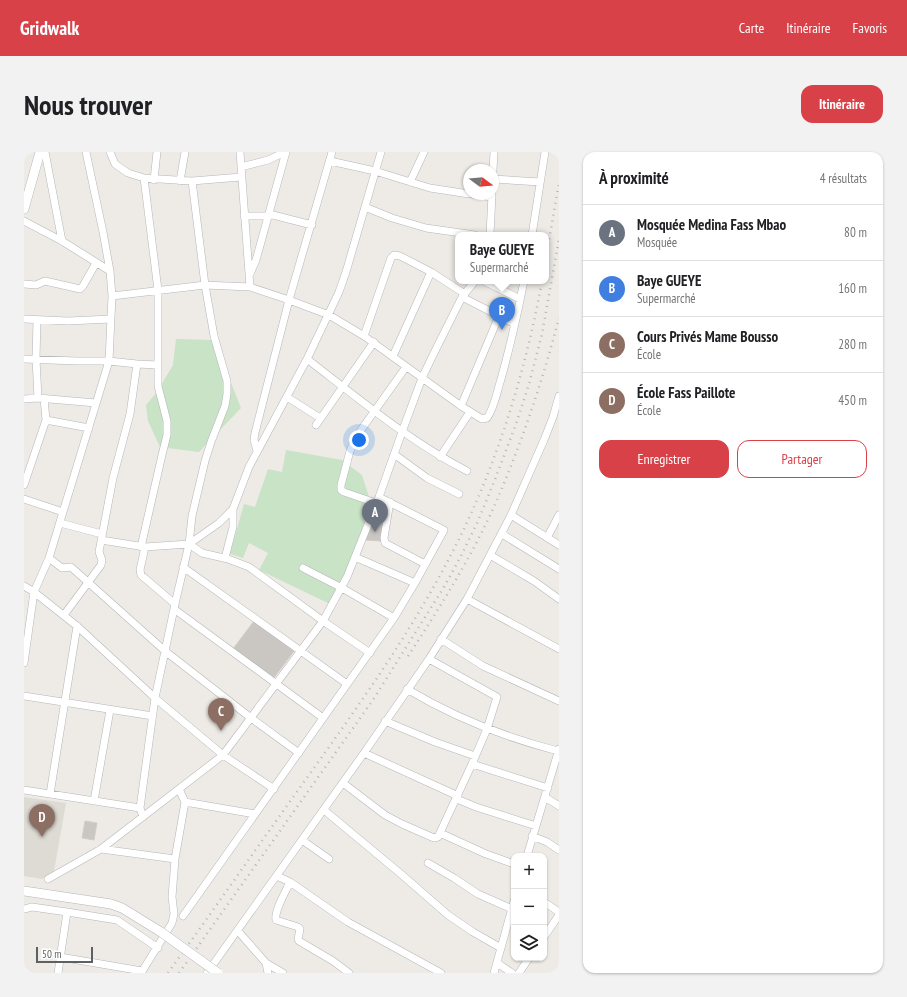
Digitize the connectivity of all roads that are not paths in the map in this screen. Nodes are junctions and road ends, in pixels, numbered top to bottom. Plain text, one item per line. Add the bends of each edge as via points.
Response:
1 (40, 152) edge
2 (45, 152) edge
3 (86, 152) edge
4 (110, 152) edge
5 (157, 152) edge
6 (185, 152) edge
7 (240, 152) edge
8 (286, 152) edge
9 (332, 152) edge
10 (380, 152) edge
11 (424, 152) edge
12 (494, 152) edge
13 (545, 152) edge
14 (330, 161) junction
15 (493, 164) edge
16 (241, 167) junction
17 (375, 171) junction
18 (241, 177) junction
19 (144, 178) junction
20 (499, 179) edge
21 (154, 180) junction
22 (180, 181) junction
23 (192, 181) junction
24 (410, 182) junction
25 (540, 182) junction
26 (463, 193) edge
27 (492, 200) edge
28 (365, 207) junction
29 (24, 209) edge
30 (268, 215) junction
31 (244, 216) junction
32 (24, 221) edge
33 (312, 225) junction
34 (455, 232) edge
35 (490, 232) edge
36 (532, 232) edge
37 (62, 241) junction
38 (96, 263) junction
39 (110, 271) junction
40 (431, 272) junction
41 (250, 274) junction
42 (24, 284) edge
43 (472, 284) edge
44 (490, 284) edge
45 (523, 284) edge
46 (205, 285) junction
47 (250, 287) junction
48 (158, 290) junction
49 (463, 295) junction
50 (112, 296) junction
51 (520, 299) junction
52 (289, 300) junction
53 (329, 315) junction
54 (499, 316) junction
55 (24, 319) edge
56 (111, 319) junction
57 (37, 320) junction
58 (515, 324) junction
59 (364, 336) junction
60 (374, 342) junction
61 (393, 356) junction
62 (24, 359) edge
63 (36, 359) junction
64 (307, 359) junction
65 (109, 361) junction
66 (137, 364) junction
67 (158, 365) junction
68 (406, 366) junction
69 (422, 378) junction
70 (342, 386) junction
71 (559, 396) edge
72 (41, 398) junction
73 (287, 398) junction
74 (24, 399) edge
75 (96, 403) junction
76 (461, 406) junction
77 (374, 411) junction
78 (470, 412) junction
79 (320, 418) junction
80 (556, 419) edge
81 (46, 420) junction
82 (316, 425) dead end
83 (89, 428) junction
84 (402, 432) junction
85 (257, 451) junction
86 (394, 454) junction
87 (440, 457) junction
88 (467, 471) dead end
89 (24, 485) edge
90 (459, 494) dead end
91 (24, 499) edge
92 (378, 500) junction
93 (390, 502) junction
94 (233, 509) junction
95 (63, 512) junction
96 (511, 515) junction
97 (559, 515) edge
98 (60, 523) junction
99 (502, 534) junction
100 (102, 537) junction
101 (547, 538) junction
102 (189, 544) junction
103 (559, 545) edge
104 (143, 547) junction
105 (490, 555) junction
106 (355, 557) junction
107 (49, 558) junction
108 (225, 558) junction
109 (425, 564) junction
110 (183, 567) junction
111 (303, 568) dead end
112 (559, 569) edge
113 (88, 582) junction
114 (415, 583) junction
115 (24, 586) edge
116 (342, 588) junction
117 (34, 592) junction
118 (467, 599) junction
119 (559, 599) edge
120 (174, 607) junction
121 (64, 615) junction
122 (394, 618) junction
123 (323, 621) junction
124 (77, 626) junction
125 (441, 639) junction
126 (559, 649) edge
127 (165, 650) junction
128 (301, 652) junction
129 (370, 653) junction
130 (429, 659) junction
131 (24, 663) edge
132 (276, 684) junction
133 (347, 684) junction
134 (407, 689) junction
135 (24, 696) edge
136 (155, 698) junction
137 (559, 701) edge
138 (64, 703) junction
139 (110, 710) junction
140 (153, 716) junction
141 (251, 718) junction
142 (323, 718) junction
143 (385, 721) junction
144 (487, 729) junction
145 (559, 750) edge
146 (299, 753) junction
147 (364, 753) junction
148 (223, 756) junction
149 (475, 756) junction
150 (472, 764) junction
151 (556, 770) edge
152 (343, 784) junction
153 (548, 788) junction
154 (179, 789) junction
155 (274, 789) junction
156 (24, 790) edge
157 (50, 794) junction
158 (457, 797) junction
159 (544, 797) junction
160 (94, 801) junction
161 (185, 802) junction
162 (559, 806) edge
163 (140, 808) junction
164 (324, 810) junction
165 (255, 814) junction
166 (143, 817) junction
167 (536, 826) junction
168 (440, 833) junction
169 (532, 836) junction
170 (302, 840) junction
171 (101, 849) junction
172 (559, 850) edge
173 (528, 853) edge
174 (175, 859) junction
175 (328, 860) dead end
176 (428, 862) dead end
177 (511, 863) edge
178 (277, 876) junction
179 (48, 879) dead end
180 (290, 882) junction
181 (24, 891) edge
182 (511, 904) edge
183 (547, 904) edge
184 (24, 909) edge
185 (67, 912) junction
186 (511, 912) edge
187 (559, 912) edge
188 (183, 916) dead end
189 (559, 916) edge
190 (238, 931) junction
191 (547, 933) edge
192 (158, 948) junction
193 (501, 948) junction
194 (60, 957) junction
195 (527, 961) edge
196 (266, 963) junction
197 (497, 963) junction
198 (141, 972) edge
199 (58, 973) edge
200 (207, 973) edge
201 (218, 973) edge
202 (268, 973) edge
203 (283, 973) edge
204 (349, 973) edge
205 (441, 973) edge
206 (494, 973) edge
207 (512, 973) edge
208 (519, 973) edge

1 - 29 street
2 - 37 street
3 - 39 street
4 - 19 street via 115,164 128,173
5 - 21 street
6 - 22 street
7 - 16 street
8 - 16 street
8 - 30 street
9 - 14 street
10 - 17 street
11 - 24 street
12 - 15 street
13 - 25 street
14 - 17 street
14 - 33 street
16 - 18 street
17 - 24 street
17 - 28 street
18 - 23 street
18 - 31 street
19 - 21 street
19 - 48 street
20 - 25 street
21 - 22 street
22 - 23 street
23 - 46 street
24 - 26 street
25 - 36 street
27 - 35 street
28 - 34 street via 426,228
28 - 53 street via 343,283
30 - 31 street
30 - 33 street
30 - 41 street
31 - 41 street
32 - 37 street
33 - 52 street
37 - 38 street
38 - 39 street
38 - 42 street via 80,289 45,281 36,285
39 - 50 street
40 - 49 street
40 - 59 street via 394,255
40 - 61 street
41 - 47 street
43 - 49 street
44 - 51 street
45 - 51 street
46 - 47 street
46 - 48 street
46 - 102 street via 228,394 226,406 205,461 192,516
47 - 52 street
48 - 50 street
48 - 67 street
49 - 54 street
49 - 69 street
50 - 56 street
51 - 58 street
52 - 53 street
52 - 85 street via 255,433
53 - 59 street
53 - 64 street
54 - 58 street
54 - 76 street
55 - 57 street
56 - 57 street
56 - 65 street
57 - 63 street
58 - 78 street via 490,414 487,418 482,418
59 - 60 street
60 - 61 street
60 - 70 street
61 - 68 street
62 - 63 street
63 - 65 street
63 - 72 street
64 - 70 street
64 - 73 street
65 - 66 street
65 - 75 street
66 - 67 street
66 - 100 street via 130,414 113,478
67 - 104 street via 158,386 167,421 167,435
68 - 69 street
68 - 77 street
69 - 76 street
69 - 84 street
70 - 77 street
70 - 79 street
71 - 80 street
72 - 74 street
72 - 75 street
72 - 81 street
73 - 79 street
73 - 85 street
75 - 83 street
76 - 78 street
77 - 84 street
77 - 92 street via 353,443 341,490
78 - 87 street
79 - 82 street
80 - 96 street
81 - 83 street
81 - 89 street
83 - 95 street
84 - 86 street
84 - 87 street
85 - 94 street
86 - 90 street via 427,478
86 - 92 street
87 - 88 street
91 - 95 street
92 - 93 street
92 - 106 street
93 - 109 street via 385,543
93 - 109 street via 444,530
94 - 102 street
94 - 108 street
95 - 98 street
96 - 99 street
96 - 101 street
97 - 101 street
98 - 100 street
98 - 107 street
99 - 105 street
99 - 112 street
100 - 104 street
100 - 113 street via 99,552 102,562
101 - 103 street
102 - 104 street
102 - 108 street via 202,553
102 - 110 street
104 - 120 street via 141,575
105 - 118 street
105 - 119 street via 534,580
106 - 114 street
106 - 116 street
107 - 113 street via 62,568 71,567
107 - 117 street
108 - 123 street via 249,567
109 - 114 street
110 - 120 street
110 - 128 street
111 - 116 street
113 - 121 street
113 - 127 street
114 - 122 street
115 - 117 street
116 - 122 street
116 - 123 street
117 - 121 street
117 - 131 street
118 - 125 street
118 - 126 street
120 - 127 street
120 - 132 street
121 - 124 street
122 - 129 street
123 - 128 street
123 - 129 street
124 - 136 street
124 - 138 street
125 - 130 street
125 - 137 street via 483,666
127 - 136 street
127 - 141 street
128 - 132 street
128 - 133 street
129 - 133 street
130 - 134 street
130 - 144 street via 497,697
132 - 141 street
132 - 142 street
133 - 142 street
134 - 143 street
134 - 144 street via 434,706
135 - 138 street
136 - 140 street
136 - 148 street
138 - 139 street
138 - 157 street
139 - 140 street
139 - 160 street
140 - 163 street
141 - 146 street
141 - 148 street
142 - 146 street
143 - 147 street
143 - 149 street
144 - 145 street via 527,743
144 - 149 street
145 - 151 street
146 - 155 street
147 - 152 street
147 - 158 street
148 - 154 street
148 - 155 street
149 - 150 street
150 - 153 street
150 - 158 street
151 - 153 street
152 - 164 street
152 - 168 street via 402,824 434,838
153 - 159 street
154 - 161 street
154 - 166 street
155 - 165 street
156 - 157 street
157 - 160 street
158 - 167 street via 484,810
158 - 168 street
159 - 162 street
159 - 167 street
160 - 163 street
161 - 165 street
161 - 174 street
163 - 166 street
164 - 170 street
164 - 193 street via 448,915
165 - 188 street
166 - 171 street
167 - 169 street
168 - 177 street
169 - 172 street
169 - 173 street
170 - 175 street
170 - 178 street
171 - 174 street
171 - 179 street
174 - 192 street via 172,897 174,914 172,923
176 - 182 street via 478,894
178 - 180 street
178 - 190 street
180 - 204 street via 276,920 298,927 299,941
180 - 205 street via 355,926
181 - 201 street, bridge via 111,904 122,908
183 - 187 street
184 - 185 street via 32,907
185 - 192 street via 117,920
185 - 194 street
186 - 193 street
189 - 191 street
190 - 196 street
190 - 200 street
192 - 198 street
193 - 197 street
194 - 198 street
194 - 199 street
195 - 208 street
196 - 202 street
196 - 203 street
197 - 206 street
197 - 207 street

